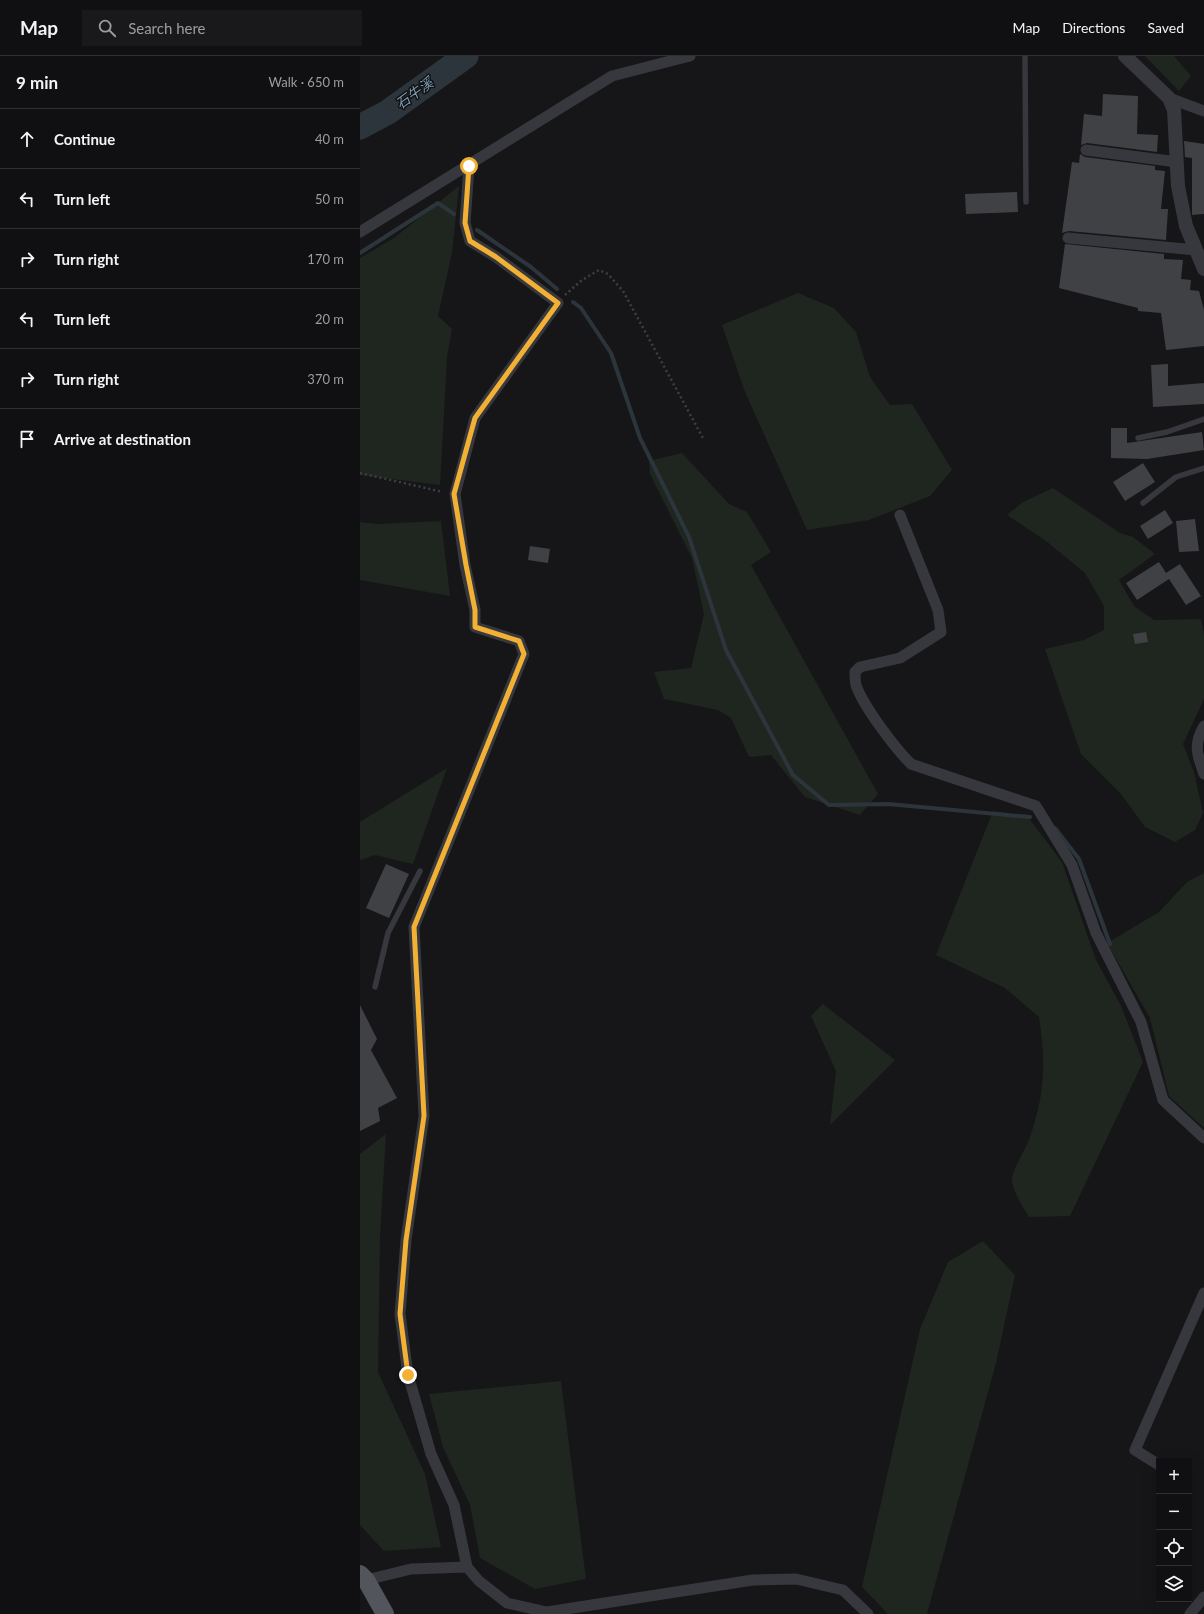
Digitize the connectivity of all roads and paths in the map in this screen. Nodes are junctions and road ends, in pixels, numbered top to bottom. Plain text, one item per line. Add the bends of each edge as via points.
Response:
1 (690, 56) edge
2 (1025, 56) edge
3 (1125, 56) edge
4 (1169, 98) junction
5 (1204, 111) edge
6 (1086, 150) dead end
7 (1177, 162) junction
8 (469, 166) junction
9 (1026, 202) dead end
10 (360, 232) edge
11 (1068, 238) dead end
12 (1196, 250) junction
13 (1204, 269) edge
14 (558, 303) junction
15 (1204, 419) edge
16 (1138, 438) dead end
17 (704, 440) dead end
18 (1204, 468) edge
19 (360, 473) edge
20 (454, 494) junction
21 (1143, 504) dead end
22 (900, 515) dead end
23 (1204, 726) edge
24 (1204, 774) edge
25 (420, 871) dead end
26 (375, 987) dead end
27 (1204, 1138) edge
28 (1204, 1294) edge
29 (1156, 1463) edge
30 (467, 1567) junction
31 (363, 1577) edge
32 (1204, 1597) edge
33 (385, 1614) edge
34 (868, 1614) edge
35 (1190, 1614) edge

1 - 8 street via 612,76
2 - 9 lane
3 - 4 street
4 - 5 street
4 - 7 street via 1174,110
6 - 7 street
7 - 12 street via 1178,186 1186,226
8 - 10 street
8 - 14 street via 465,223 470,241
11 - 12 street
12 - 13 street
14 - 17 path via 572,288 599,270 608,274 623,291
14 - 20 street via 475,418
15 - 16 lane via 1167,432
18 - 21 lane via 1176,477
19 - 20 path
20 - 30 street via 475,610 475,627 519,641 524,654 414,927 424,1116 406,1240 400,1314 408,1375 431,1454 454,1505
22 - 27 street via 938,610 941,632 900,658 860,667 855,672 856,685 896,749 911,764 1036,806 1072,865 1096,933 1141,1022 1163,1100
23 - 24 street via 1197,738 1197,755
25 - 26 lane via 388,933
28 - 29 street via 1135,1450
30 - 31 street via 411,1569
30 - 34 street via 479,1581 507,1604 547,1612 753,1580 796,1579 843,1590
31 - 33 main road
32 - 35 street

